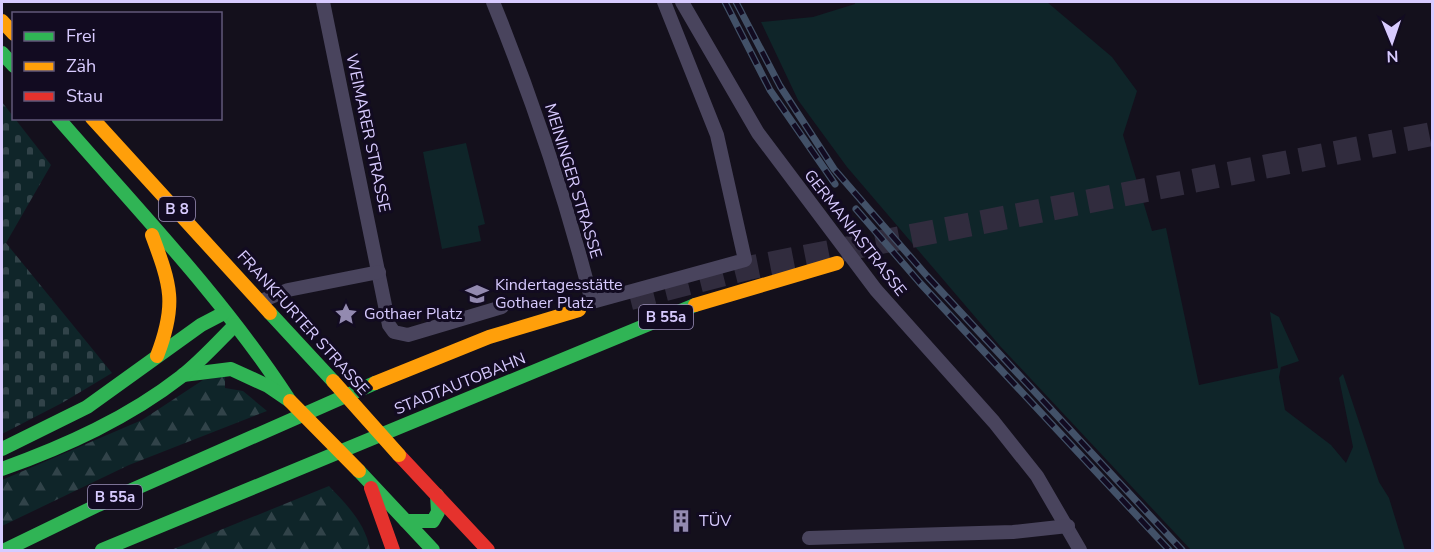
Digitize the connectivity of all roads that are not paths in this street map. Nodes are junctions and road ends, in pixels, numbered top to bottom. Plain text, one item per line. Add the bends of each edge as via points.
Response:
1 (323, 2) edge
2 (493, 2) edge
3 (664, 2) edge
4 (682, 2) edge
5 (60, 120) edge
6 (94, 120) edge
7 (147, 223) junction
8 (837, 264) dead end
9 (379, 272) junction
10 (502, 307) dead end
11 (579, 310) dead end
12 (224, 313) junction
13 (248, 313) junction
14 (157, 356) junction
15 (183, 375) junction
16 (290, 400) junction
17 (2, 449) edge
18 (2, 469) edge
19 (363, 475) junction
20 (437, 495) junction
21 (406, 521) junction
22 (461, 521) junction
23 (1068, 526) junction
24 (135, 536) junction
25 (810, 538) dead end
26 (5, 550) edge
27 (102, 550) edge
28 (123, 550) edge
29 (393, 550) edge
30 (433, 550) edge
31 (467, 550) edge
32 (488, 550) edge
33 (1080, 550) edge

1 - 9 street, WEIMARER STRASSE
2 - 3 street, MEININGER STRASSE via 565,198 592,302 745,260 717,135
4 - 23 street, GERMANIASTRASSE via 758,133 876,290 1030,467
5 - 7 main road, FRANKFURTER STRASSE / B 8
6 - 13 main road, FRANKFURTER STRASSE / B 8
7 - 12 main road, FRANKFURTER STRASSE / B 8
7 - 14 main road via 172,298 167,331
8 - 24 main road, STADTAUTOBAHN / B 55a via 708,300
9 - 10 street via 389,325 394,332 408,335
9 - 13 street via 288,290
11 - 26 main road, STADTAUTOBAHN / B 55a via 489,337 415,365
12 - 13 main road, FRANKFURTER STRASSE / B 8
12 - 13 main road via 241,305
12 - 14 main road
13 - 15 main road
13 - 16 main road, FRANKFURTER STRASSE / B 8
13 - 20 main road, FRANKFURTER STRASSE / B 8, bridge via 333,381
14 - 17 main road via 87,407
15 - 16 main road via 231,369
15 - 18 main road via 61,447
16 - 19 main road, FRANKFURTER STRASSE / B 8, bridge
19 - 21 main road, FRANKFURTER STRASSE / B 8
19 - 29 main road
20 - 21 main road via 438,512 433,521
20 - 22 main road, FRANKFURTER STRASSE / B 8
21 - 30 main road, FRANKFURTER STRASSE / B 8
22 - 31 main road
22 - 32 main road, FRANKFURTER STRASSE / B 8
23 - 25 street via 1010,532
23 - 33 street, GERMANIASTRASSE
24 - 27 main road, STADTAUTOBAHN / B 55a
24 - 28 main road

